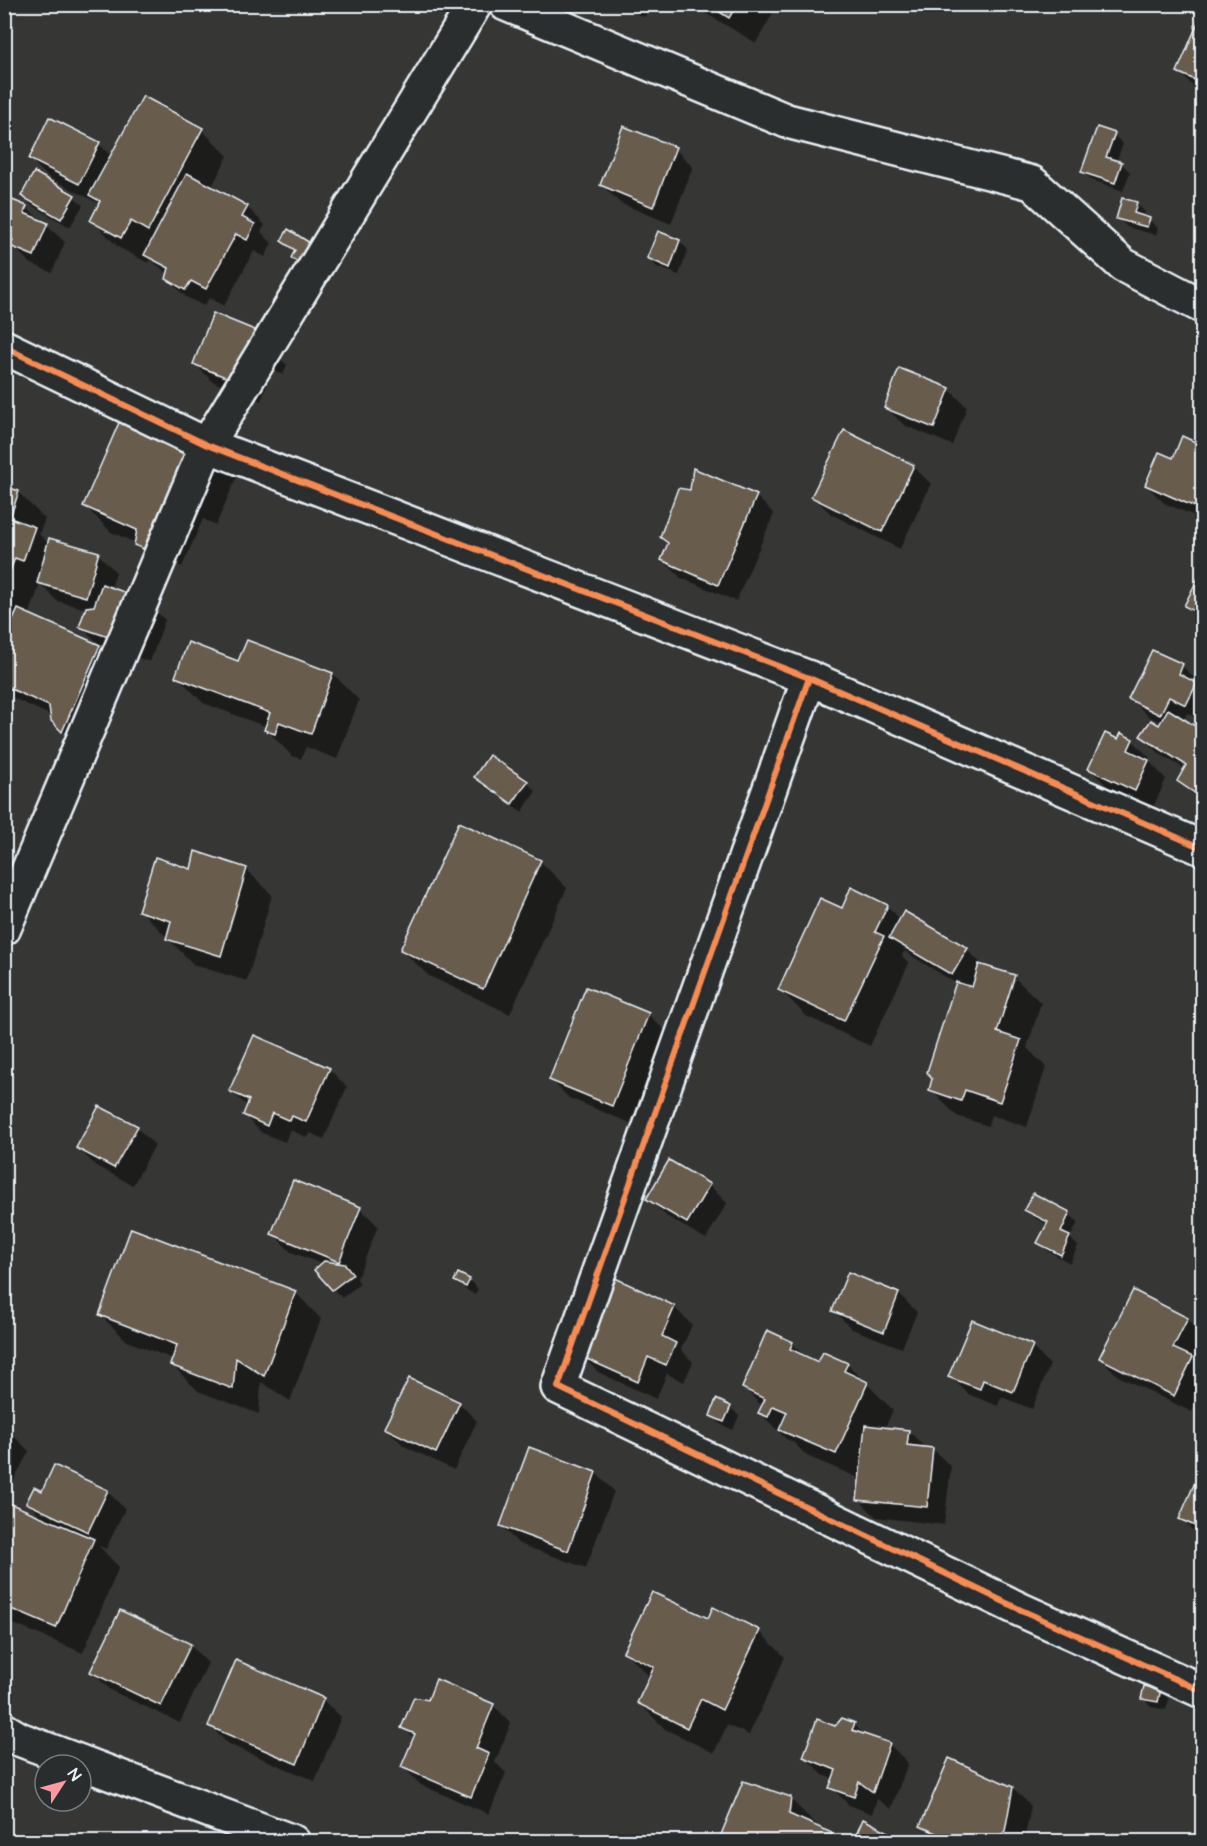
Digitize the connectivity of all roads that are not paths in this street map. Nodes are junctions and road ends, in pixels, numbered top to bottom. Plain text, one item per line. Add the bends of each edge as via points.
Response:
1 (475, 4) edge
2 (506, 4) edge
3 (1203, 306) edge
4 (4, 347) edge
5 (207, 446) junction
6 (809, 678) junction
7 (1203, 848) edge
8 (4, 928) edge
9 (1203, 1691) edge
10 (4, 1730) edge
11 (293, 1842) edge

1 - 5 street
2 - 3 street via 787,121 1032,183 1123,266
4 - 5 street
5 - 6 street
5 - 8 street
6 - 7 street
6 - 9 street via 558,1387 1020,1611
10 - 11 street

